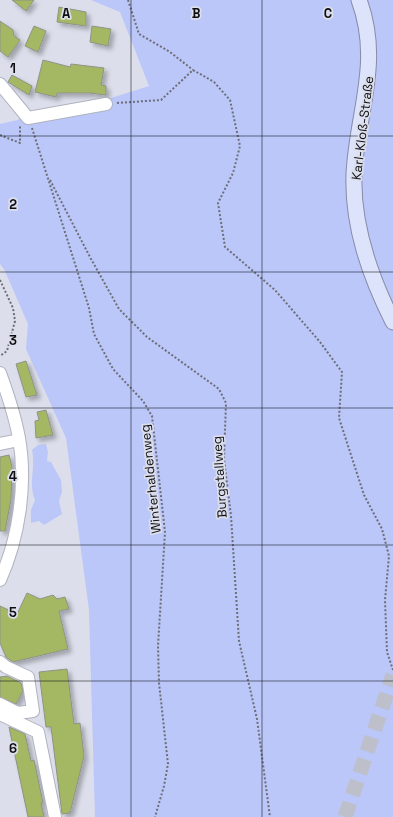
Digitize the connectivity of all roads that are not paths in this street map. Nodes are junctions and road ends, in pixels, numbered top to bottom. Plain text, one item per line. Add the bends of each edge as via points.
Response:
1 (359, 0) edge
2 (0, 84) edge
3 (106, 104) road end
4 (393, 322) edge
5 (0, 373) edge
6 (19, 440) junction
7 (0, 444) edge
8 (0, 580) edge
9 (0, 662) edge
10 (0, 704) edge
11 (0, 714) edge
12 (54, 817) edge

1 - 4 main road, Karl-Kloß-Straße via 367,28 370,56 368,86 356,158 356,206 365,255
2 - 3 street via 28,118
5 - 6 street via 10,400
6 - 7 street
6 - 8 street via 22,467 19,511
9 - 10 street via 28,677 33,711 18,713
11 - 12 street via 38,732

